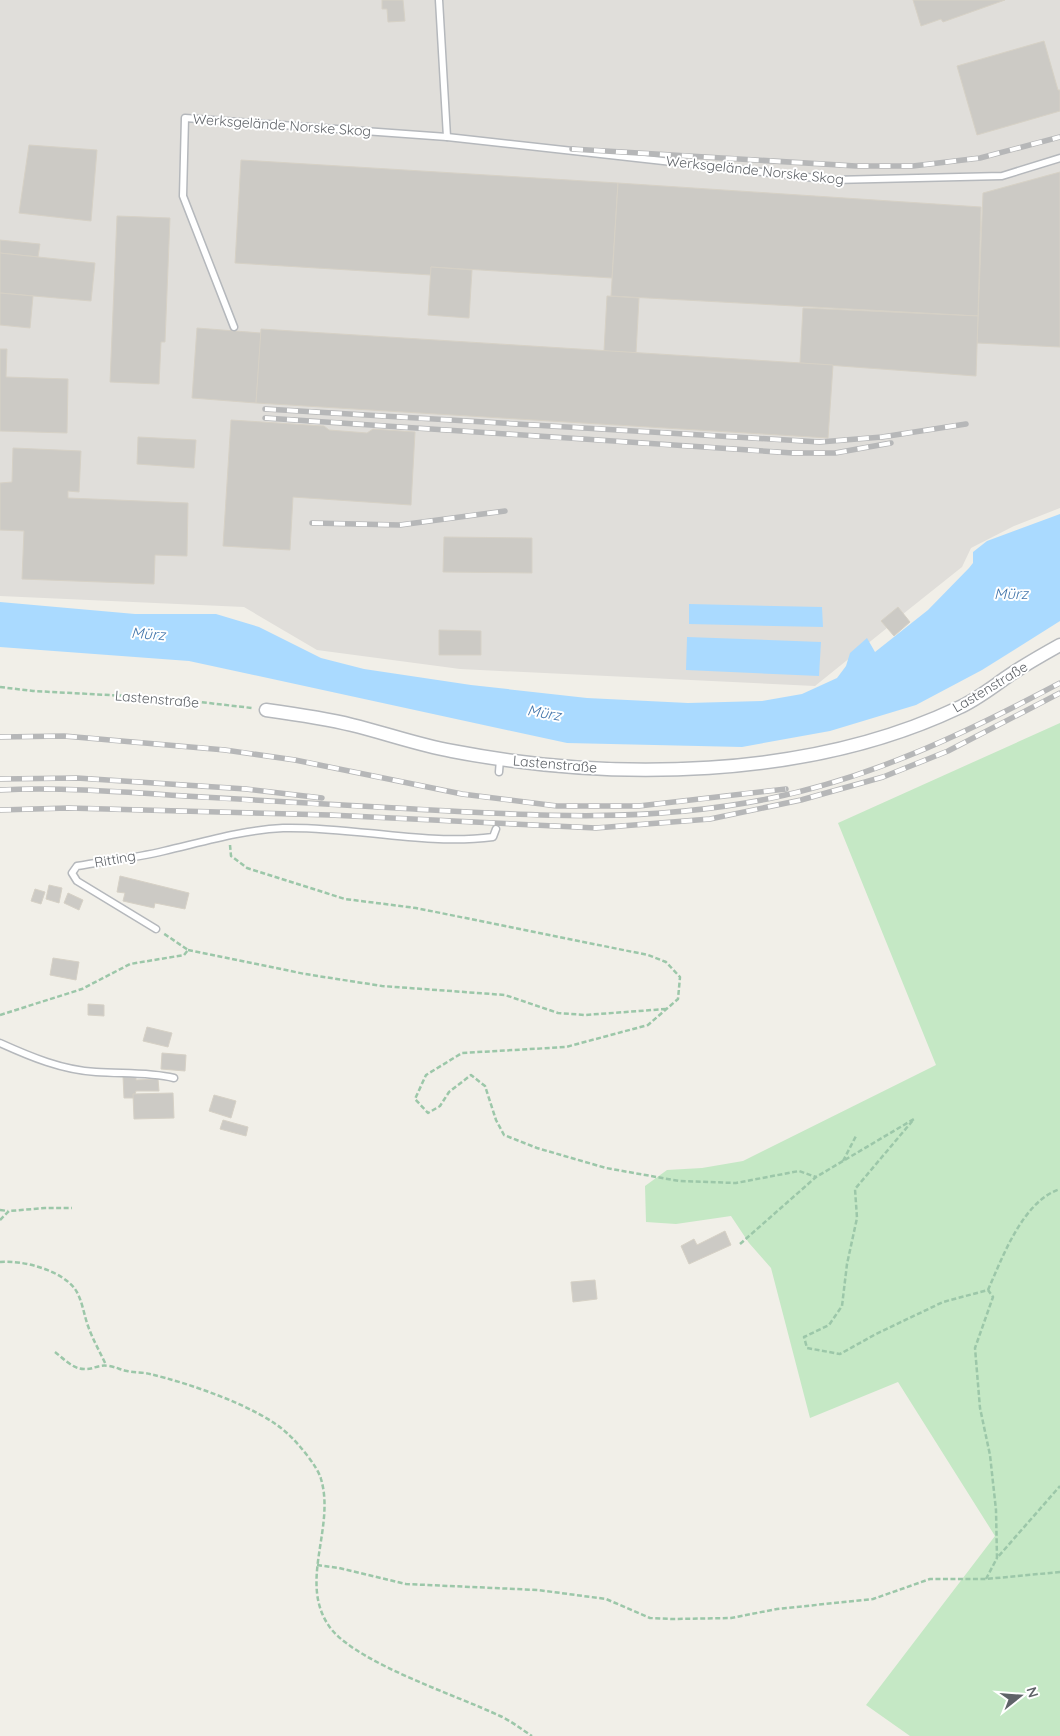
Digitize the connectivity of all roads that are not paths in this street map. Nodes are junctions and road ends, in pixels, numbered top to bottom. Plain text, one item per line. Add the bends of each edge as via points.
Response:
1 (439, 0) edge
2 (448, 137) junction
3 (1060, 158) edge
4 (234, 327) dead end
5 (1060, 645) edge
6 (266, 710) road end
7 (496, 829) dead end
8 (156, 929) road end
9 (0, 1043) edge
10 (174, 1078) dead end

1 - 2 lane
2 - 3 lane, Werksgelände Norske Skog via 833,180 1002,176
2 - 4 lane, Werksgelände Norske Skog via 185,118 183,196
5 - 6 street, Lastenstraße via 981,696 916,726 762,764 651,770 500,766 352,725
7 - 8 lane, Ritting via 492,837 484,838 411,838 283,828 228,836 74,869 72,873 77,881
9 - 10 lane via 34,1058 69,1068 150,1073

